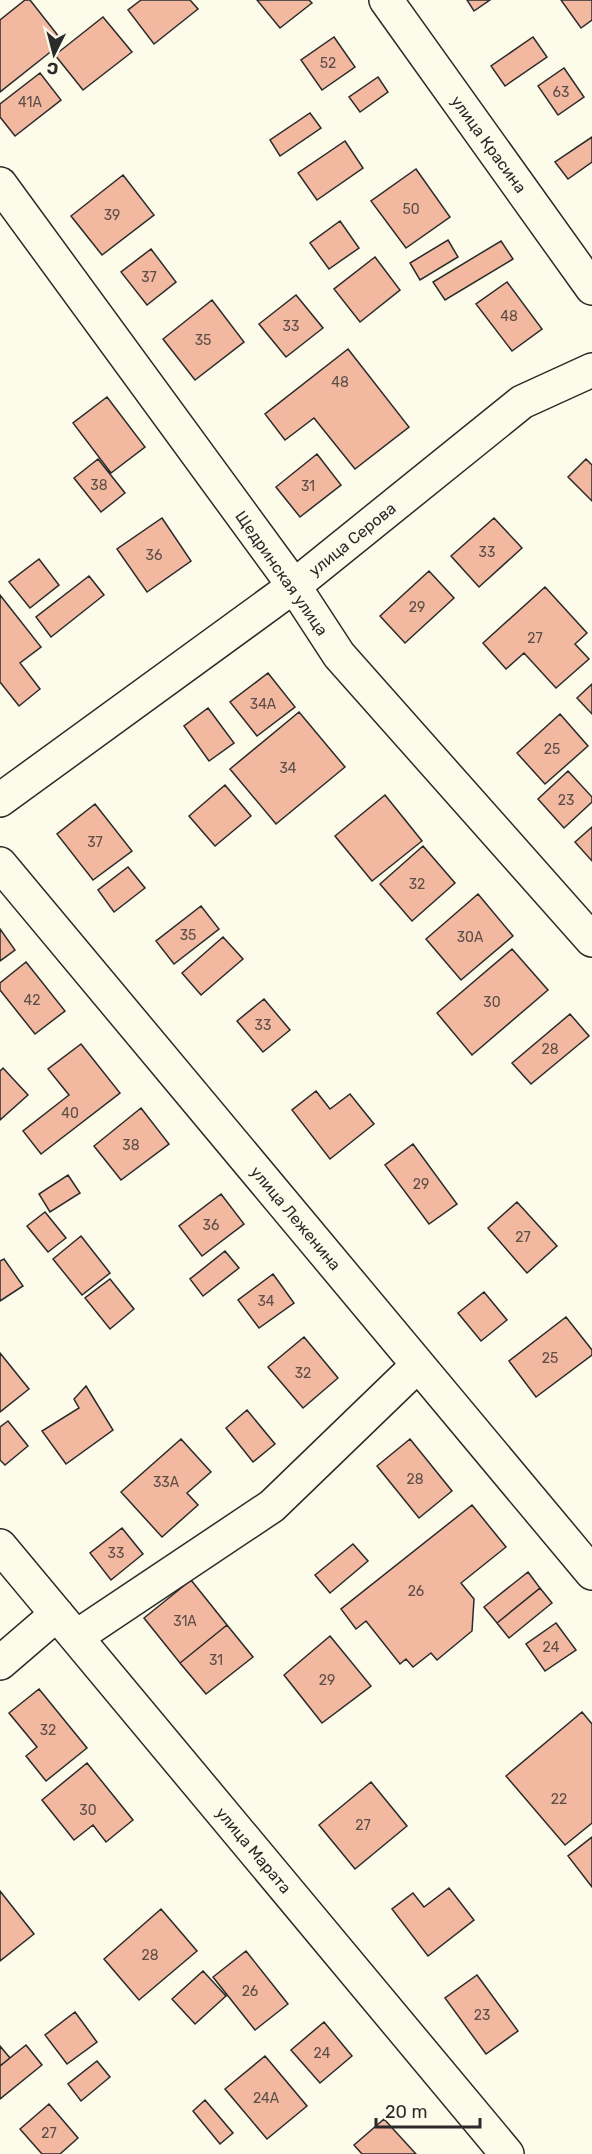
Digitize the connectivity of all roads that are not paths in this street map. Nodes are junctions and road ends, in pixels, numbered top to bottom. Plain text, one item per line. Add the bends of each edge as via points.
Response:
1 (386, 0) edge
2 (0, 184) edge
3 (592, 288) edge
4 (592, 370) edge
5 (294, 586) junction
6 (0, 800) edge
7 (0, 864) edge
8 (592, 940) edge
9 (418, 1365) junction
10 (0, 1546) edge
11 (592, 1573) edge
12 (67, 1626) junction
13 (0, 1663) edge
14 (507, 2154) edge

1 - 3 street, улица Красина
2 - 5 street, Щедринская улица
4 - 5 street, улица Серова via 522,402
5 - 6 street, улица Серова
5 - 8 street, Щедринская улица via 339,655
7 - 9 street, улица Леженина
9 - 11 street, улица Леженина
9 - 12 street via 272,1506
10 - 12 street, улица Марата
12 - 13 street
12 - 14 street, улица Марата

